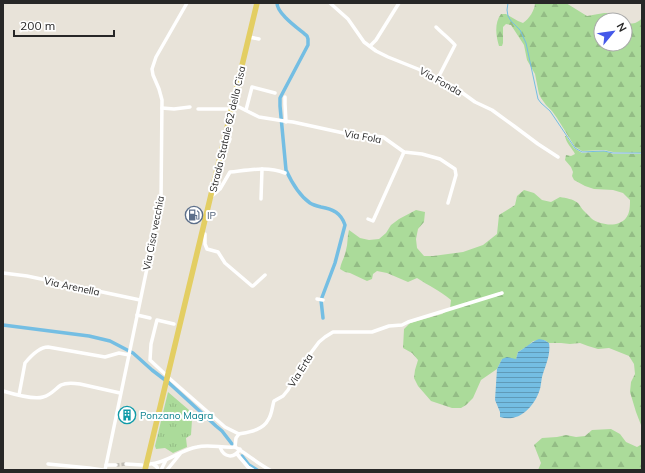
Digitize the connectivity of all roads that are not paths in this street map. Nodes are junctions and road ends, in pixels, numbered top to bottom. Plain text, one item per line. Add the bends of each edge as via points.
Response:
1 (187, 3) edge
2 (257, 3) edge
3 (330, 3) edge
4 (399, 3) edge
5 (436, 27) dead end
6 (249, 37) junction
7 (259, 39) dead end
8 (370, 46) junction
9 (438, 78) junction
10 (275, 93) dead end
11 (286, 97) dead end
12 (190, 107) dead end
13 (232, 107) junction
14 (162, 108) junction
15 (198, 109) dead end
16 (246, 110) junction
17 (283, 121) junction
18 (404, 152) junction
19 (558, 157) dead end
20 (262, 169) junction
21 (285, 174) dead end
22 (211, 197) junction
23 (261, 199) dead end
24 (448, 203) dead end
25 (368, 219) dead end
26 (202, 234) junction
27 (3, 273) edge
28 (266, 276) dead end
29 (502, 293) dead end
30 (318, 299) dead end
31 (140, 300) junction
32 (323, 300) dead end
33 (137, 315) junction
34 (150, 318) dead end
35 (174, 324) dead end
36 (129, 354) junction
37 (167, 375) junction
38 (3, 390) edge
39 (120, 394) junction
40 (19, 395) junction
41 (239, 434) junction
42 (220, 447) junction
43 (235, 447) junction
44 (240, 449) junction
45 (181, 453) junction
46 (237, 454) junction
47 (166, 460) junction
48 (150, 463) junction
49 (48, 464) dead end
50 (126, 464) tunnel mouth
51 (106, 465) junction
52 (116, 465) tunnel mouth
53 (170, 466) junction
54 (144, 468) edge
55 (104, 470) edge
56 (158, 470) edge
57 (161, 470) edge
58 (167, 470) edge
59 (253, 470) edge
60 (270, 470) edge

1 - 14 street, Via Cisa vecchia via 156,57 152,69
2 - 6 main road, Strada Statale 62 della Cisa
3 - 8 street, Via Fonda via 348,18 364,42
4 - 8 street
5 - 9 street via 455,45
6 - 7 street
6 - 13 main road, Strada Statale 62 della Cisa
8 - 9 street, Via Fonda via 381,54
9 - 19 street, Via Fonda via 492,110
10 - 16 street via 252,87
11 - 17 street
12 - 14 street
13 - 15 street
13 - 16 street, Via Fola
13 - 22 main road, Strada Statale 62 della Cisa via 228,142
14 - 31 street, Via Cisa vecchia via 161,202
16 - 17 street, Via Fola via 259,117
17 - 18 street, Via Fola via 348,134 383,137
18 - 24 street, Via Fola via 440,158 455,169 456,175
18 - 25 street via 373,220
20 - 21 street
20 - 22 street via 230,172 220,189
20 - 23 street
22 - 26 main road, Strada Statale 62 della Cisa
26 - 28 street via 205,234 207,249 218,252 225,263 252,286
26 - 37 main road, Strada Statale 62 della Cisa
27 - 31 street, Via Arenella
29 - 41 street, Via Erta via 372,332 333,332 319,342 284,396 274,401 271,415 265,424 257,430
30 - 32 street
31 - 33 street, Via Cisa vecchia
33 - 34 street
33 - 36 street, Via Cisa vecchia
35 - 37 street via 157,320 151,344 150,360
36 - 39 street, Via Cisa vecchia
36 - 40 street via 120,353 106,357 44,347 25,363
37 - 41 street via 225,427
37 - 48 main road, Strada Statale 62 della Cisa
38 - 40 street
39 - 40 street via 74,383 60,386 39,398
39 - 51 street, Via Cisa vecchia
41 - 43 street
42 - 43 street
42 - 45 street via 200,446
42 - 46 street via 227,456
43 - 44 street
44 - 46 street
44 - 60 street
45 - 47 street
45 - 53 street
46 - 59 street
47 - 48 street
47 - 53 street
47 - 57 street
48 - 54 main road
48 - 56 street
49 - 55 street
50 - 54 street
51 - 52 street
51 - 55 street, Via Cisa vecchia
53 - 58 street

